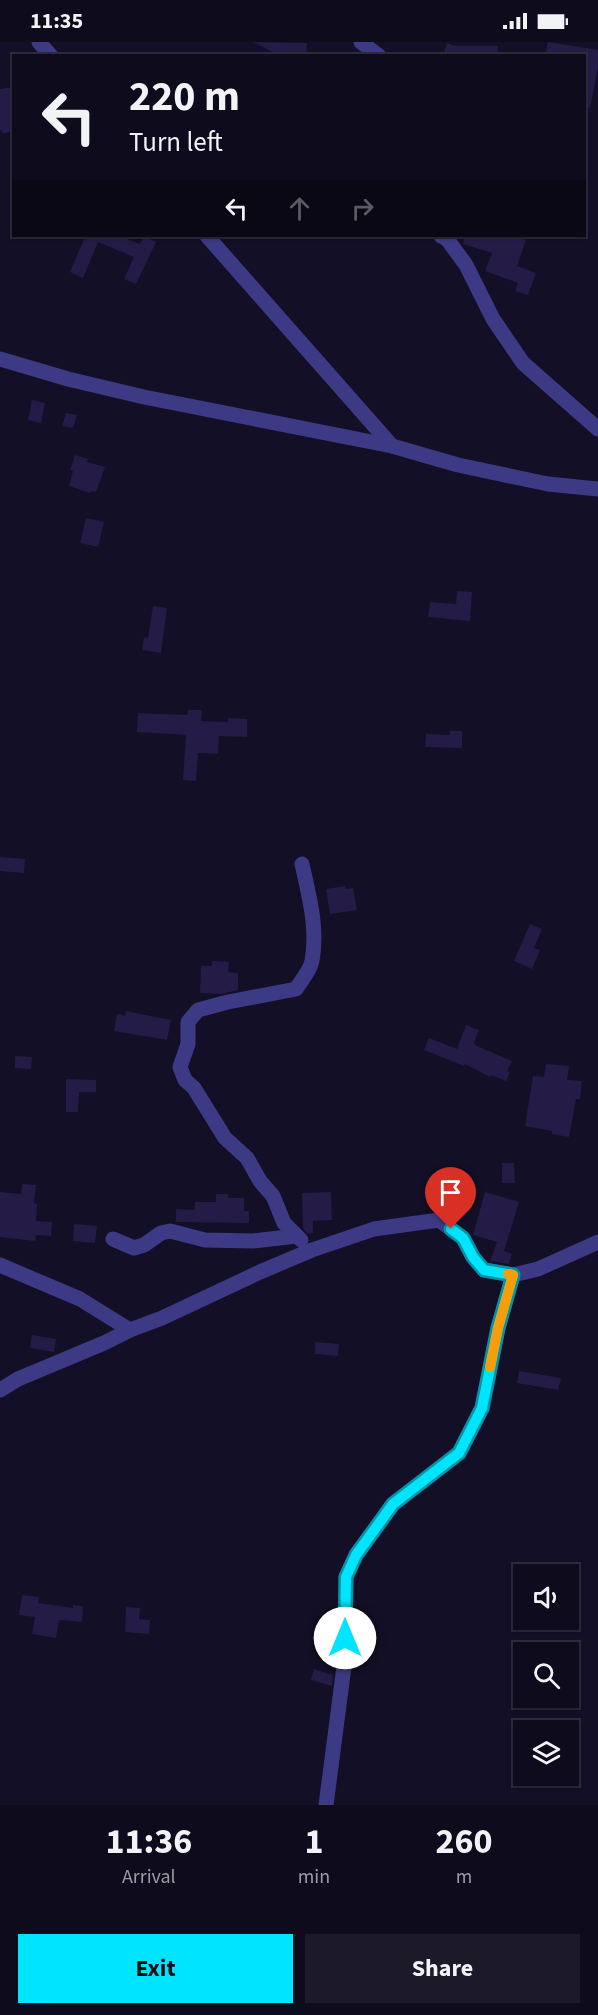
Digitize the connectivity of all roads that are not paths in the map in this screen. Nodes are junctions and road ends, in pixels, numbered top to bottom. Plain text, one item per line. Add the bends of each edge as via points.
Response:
1 (39, 42) edge
2 (361, 42) edge
3 (49, 54) edge
4 (376, 54) edge
5 (208, 237) edge
6 (445, 237) edge
7 (0, 358) edge
8 (598, 429) edge
9 (392, 446) junction
10 (598, 489) edge
11 (302, 864) dead end
12 (297, 1236) junction
13 (113, 1239) dead end
14 (598, 1242) edge
15 (312, 1250) junction
16 (0, 1265) edge
17 (513, 1275) junction
18 (130, 1330) junction
19 (0, 1390) edge
20 (326, 1805) edge

1 - 3 street
2 - 4 street
5 - 9 street
6 - 8 street via 524,363
7 - 9 street via 144,397
9 - 10 street via 548,484
11 - 12 street via 314,931 311,963 296,989 198,1010 188,1022 188,1044 180,1067 225,1138 247,1158 273,1196 284,1223
12 - 13 street via 253,1241 205,1240 171,1231 134,1248
12 - 15 street
14 - 17 street via 538,1269
15 - 17 street via 374,1229 439,1220 463,1238 484,1270
15 - 18 street
16 - 18 street via 80,1299
17 - 20 street via 482,1408 459,1453 393,1504 356,1555 346,1577 345,1659
18 - 19 street

